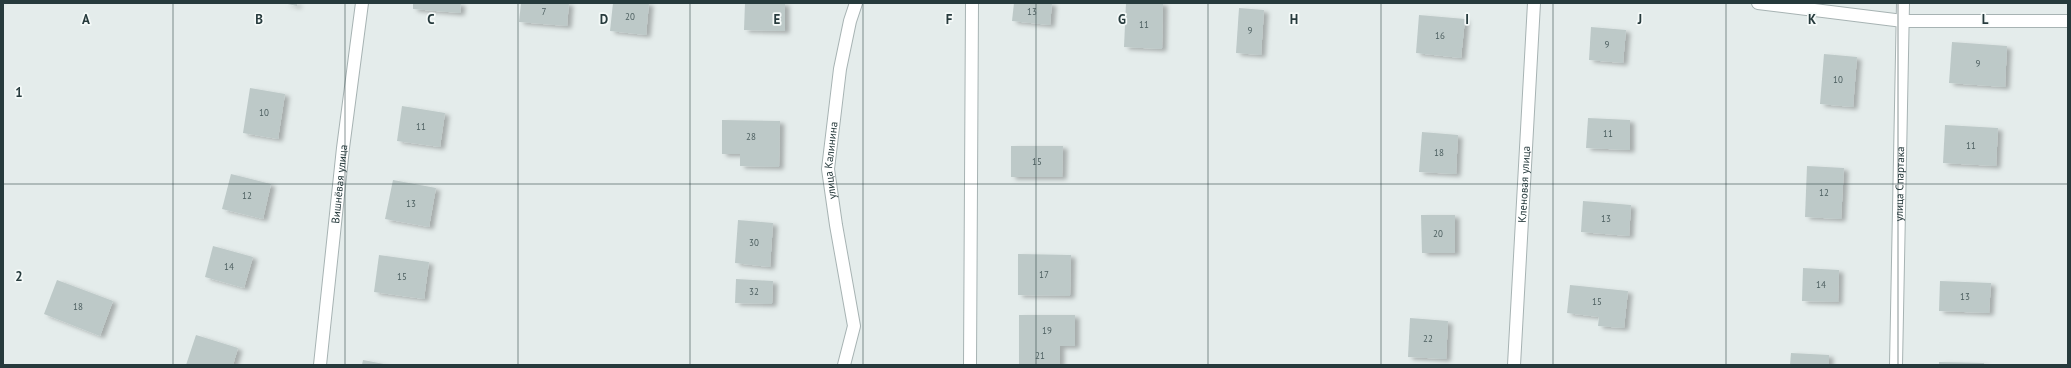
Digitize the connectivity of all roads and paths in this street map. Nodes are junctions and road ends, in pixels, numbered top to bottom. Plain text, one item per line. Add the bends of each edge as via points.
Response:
1 (362, 3) edge
2 (856, 3) edge
3 (972, 3) edge
4 (1534, 3) edge
5 (1758, 3) edge
6 (1903, 3) edge
7 (1903, 21) junction
8 (2068, 21) edge
9 (320, 365) edge
10 (844, 365) edge
11 (970, 365) edge
12 (1514, 365) edge
13 (1896, 365) edge

1 - 9 street, Вишнёвая улица via 343,148
2 - 10 street, улица Калинина via 840,69 828,169 854,326
3 - 11 street
4 - 12 street, Кленовая улица
5 - 7 street
6 - 7 street, улица Спартака
7 - 8 street
7 - 13 street, улица Спартака

